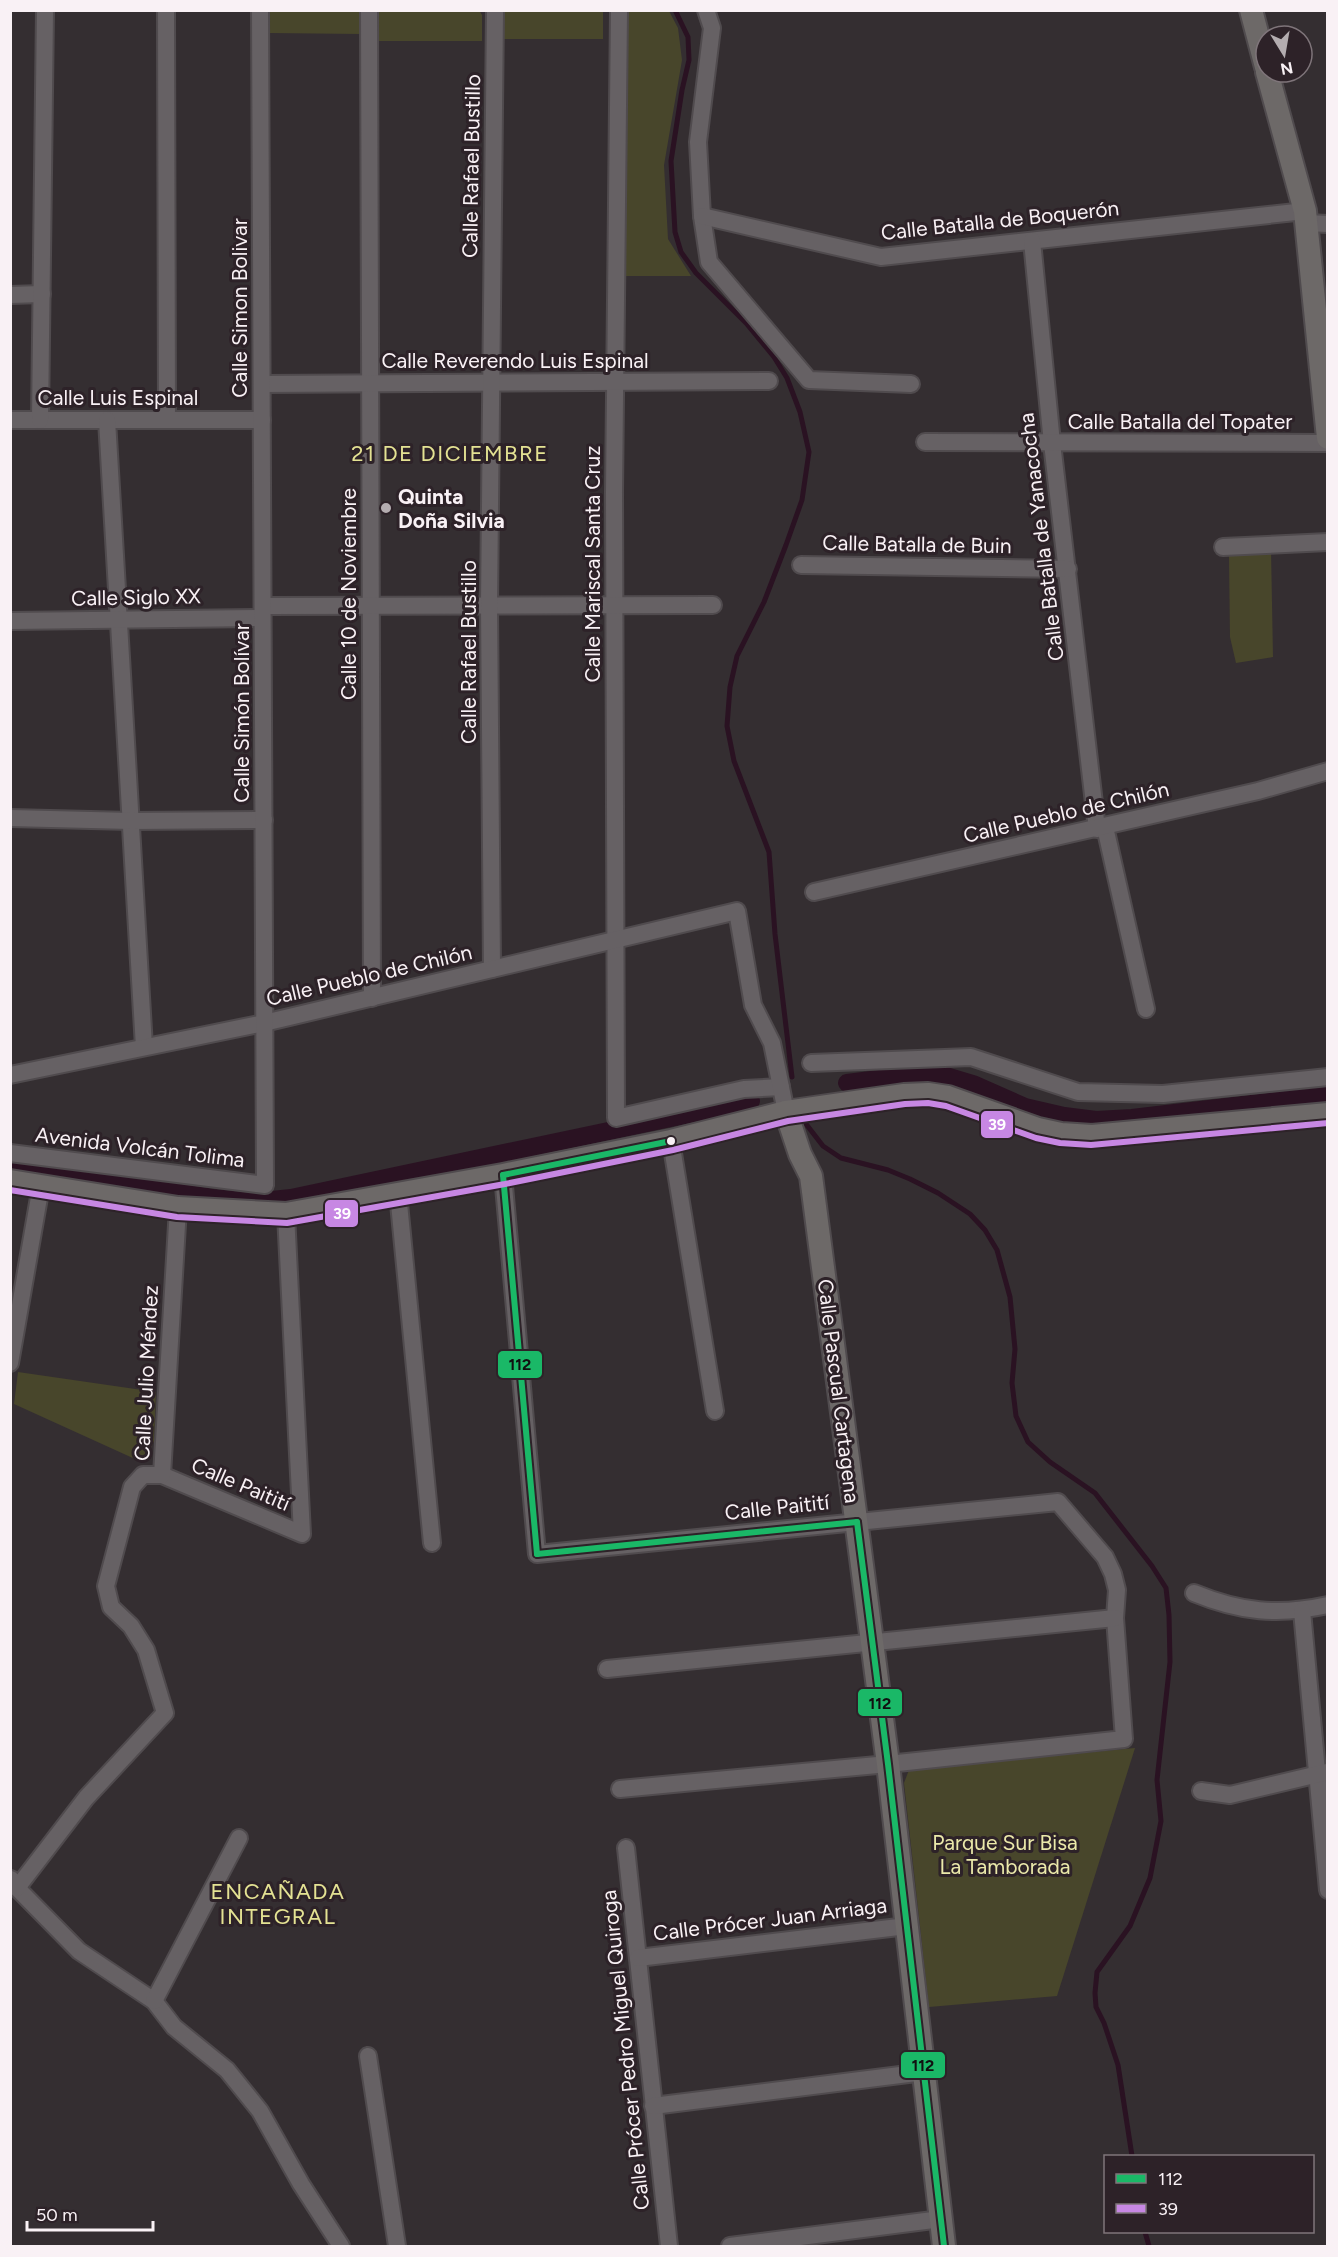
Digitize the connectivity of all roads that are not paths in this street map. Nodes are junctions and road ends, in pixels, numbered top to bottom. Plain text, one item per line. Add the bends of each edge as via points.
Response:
1 (45, 10) edge
2 (166, 10) edge
3 (260, 10) edge
4 (369, 10) edge
5 (495, 10) edge
6 (619, 10) edge
7 (706, 10) edge
8 (1271, 84) edge
9 (702, 216) junction
10 (1313, 220) edge
11 (1032, 241) junction
12 (10, 294) edge
13 (42, 294) junction
14 (769, 381) dead end
15 (492, 383) junction
16 (615, 383) junction
17 (262, 384) junction
18 (370, 384) junction
19 (911, 384) dead end
20 (10, 420) edge
21 (40, 420) junction
22 (107, 420) junction
23 (167, 420) junction
24 (262, 420) junction
25 (1328, 441) edge
26 (925, 442) dead end
27 (1052, 444) junction
28 (1328, 542) edge
29 (1223, 547) dead end
30 (801, 565) dead end
31 (1068, 569) junction
32 (489, 605) junction
33 (614, 605) junction
34 (713, 605) dead end
35 (371, 606) junction
36 (263, 612) junction
37 (119, 620) junction
38 (10, 621) edge
39 (1328, 771) edge
40 (10, 818) edge
41 (264, 820) junction
42 (131, 821) junction
43 (1101, 828) junction
44 (814, 892) dead end
45 (616, 940) junction
46 (492, 969) junction
47 (372, 998) junction
48 (1146, 1009) dead end
49 (264, 1023) junction
50 (144, 1047) junction
51 (811, 1063) dead end
52 (10, 1075) edge
53 (1328, 1077) edge
54 (781, 1086) junction
55 (786, 1112) junction
56 (1328, 1114) edge
57 (671, 1141) junction
58 (10, 1153) edge
59 (503, 1175) junction
60 (10, 1181) edge
61 (41, 1186) junction
62 (398, 1193) junction
63 (178, 1208) junction
64 (286, 1214) junction
65 (10, 1363) edge
66 (715, 1411) dead end
67 (162, 1475) junction
68 (857, 1522) junction
69 (432, 1543) dead end
70 (1194, 1593) dead end
71 (1328, 1605) edge
72 (1302, 1611) junction
73 (1115, 1618) junction
74 (873, 1643) junction
75 (607, 1669) dead end
76 (888, 1764) junction
77 (1322, 1773) edge
78 (620, 1789) dead end
79 (1202, 1791) dead end
80 (239, 1838) dead end
81 (626, 1848) dead end
82 (14, 1883) edge
83 (1328, 1890) edge
84 (907, 1926) junction
85 (638, 1958) junction
86 (154, 2001) junction
87 (368, 2056) dead end
88 (924, 2072) junction
89 (653, 2106) junction
90 (940, 2219) junction
91 (342, 2247) edge
92 (397, 2247) edge
93 (669, 2247) edge
94 (730, 2247) edge
95 (944, 2247) edge

1 - 13 street
2 - 23 street
3 - 17 street, Calle Simon Bolivar
4 - 18 street, Calle 10 de Noviembre
5 - 15 street, Calle Rafael Bustillo
6 - 16 street, Calle Mariscal Santa Cruz
7 - 9 street via 712,28 698,142
8 - 10 street
9 - 11 street, Calle Batalla de Boquerón via 881,257
9 - 19 street via 709,262 809,380
10 - 11 street, Calle Batalla de Boquerón
10 - 25 street
11 - 27 street, Calle Batalla de Yanacocha
12 - 13 street
13 - 21 street
14 - 16 street, Calle Reverendo Luis Espinal
15 - 16 street, Calle Reverendo Luis Espinal
15 - 18 street, Calle Reverendo Luis Espinal
15 - 32 street, Calle Rafael Bustillo
16 - 33 street, Calle Mariscal Santa Cruz
17 - 18 street, Calle Reverendo Luis Espinal
17 - 24 street, Calle Simon Bolivar
18 - 35 street, Calle 10 de Noviembre
20 - 21 street, Calle Luis Espinal
21 - 22 street, Calle Luis Espinal
22 - 23 street, Calle Luis Espinal
22 - 37 street
23 - 24 street, Calle Luis Espinal
24 - 36 street, Calle Simon Bolivar
25 - 27 street, Calle Batalla del Topater
26 - 27 street, Calle Batalla del Topater
27 - 31 street, Calle Batalla de Yanacocha
28 - 29 street
30 - 31 street, Calle Batalla de Buin
31 - 43 street, Calle Batalla de Yanacocha
32 - 33 street, Calle Siglo XX
32 - 35 street, Calle Siglo XX
32 - 46 street, Calle Rafael Bustillo
33 - 34 street, Calle Siglo XX
33 - 45 street, Calle Mariscal Santa Cruz
35 - 36 street, Calle Siglo XX
35 - 47 street, Calle 10 de Noviembre
36 - 37 street, Calle Siglo XX
36 - 41 street, Calle Simón Bolívar
37 - 38 street, Calle Siglo XX
37 - 42 street
39 - 43 street, Calle Pueblo de Chilón
40 - 42 street
41 - 42 street
41 - 49 street
42 - 50 street
43 - 44 street, Calle Pueblo de Chilón
43 - 48 street, Calle Batalla de Yanacocha
45 - 46 street, Calle Pueblo de Chilón
45 - 54 street, Calle Pueblo de Chilón via 737,911 753,1005 772,1043
45 - 54 street, Calle Mariscal Santa Cruz via 616,1118 744,1089
46 - 47 street, Calle Pueblo de Chilón
47 - 49 street, Calle Pueblo de Chilón
49 - 50 street, Calle Pueblo de Chilón
49 - 58 street, Avenida Volcán Tolima via 265,1185
50 - 52 street, Calle Pueblo de Chilón
51 - 53 street via 971,1057 1078,1092 1163,1094
54 - 55 street
55 - 56 street via 928,1094 948,1097 1038,1129 1092,1136
55 - 57 street
55 - 68 street, Calle Pascual Cartagena via 811,1176
57 - 59 street
57 - 66 street
59 - 62 street
59 - 68 street, Calle Paitití via 537,1554
60 - 61 street
61 - 63 street
61 - 65 street
62 - 64 street
62 - 69 street
63 - 64 street
63 - 67 street, Calle Julio Méndez
64 - 67 street, Calle Paitití via 302,1534
67 - 82 street, Calle Julio Méndez via 142,1475 132,1487 106,1586 111,1607 131,1626 146,1650 165,1713
68 - 73 street, Calle Paitití via 1058,1502 1105,1557 1117,1590
68 - 74 street, Calle Pascual Cartagena
70 - 72 street via 1243,1609
71 - 72 street
72 - 77 street
73 - 74 street
73 - 76 street via 1124,1739
74 - 75 street
74 - 76 street, Calle Pascual Cartagena
76 - 78 street
76 - 84 street, Calle Pascual Cartagena
77 - 79 street via 1230,1795
77 - 83 street
80 - 86 street
81 - 85 street, Calle Prócer Pedro Miguel Quiroga
82 - 86 street via 79,1951
84 - 85 street, Calle Prócer Juan Arriaga
84 - 88 street, Calle Pascual Cartagena
85 - 89 street, Calle Prócer Pedro Miguel Quiroga
86 - 91 street via 174,2027 227,2070 260,2111
87 - 92 street
88 - 89 street
88 - 90 street, Calle Pascual Cartagena
89 - 93 street, Calle Prócer Pedro Miguel Quiroga
90 - 94 street
90 - 95 street, Calle Pascual Cartagena

